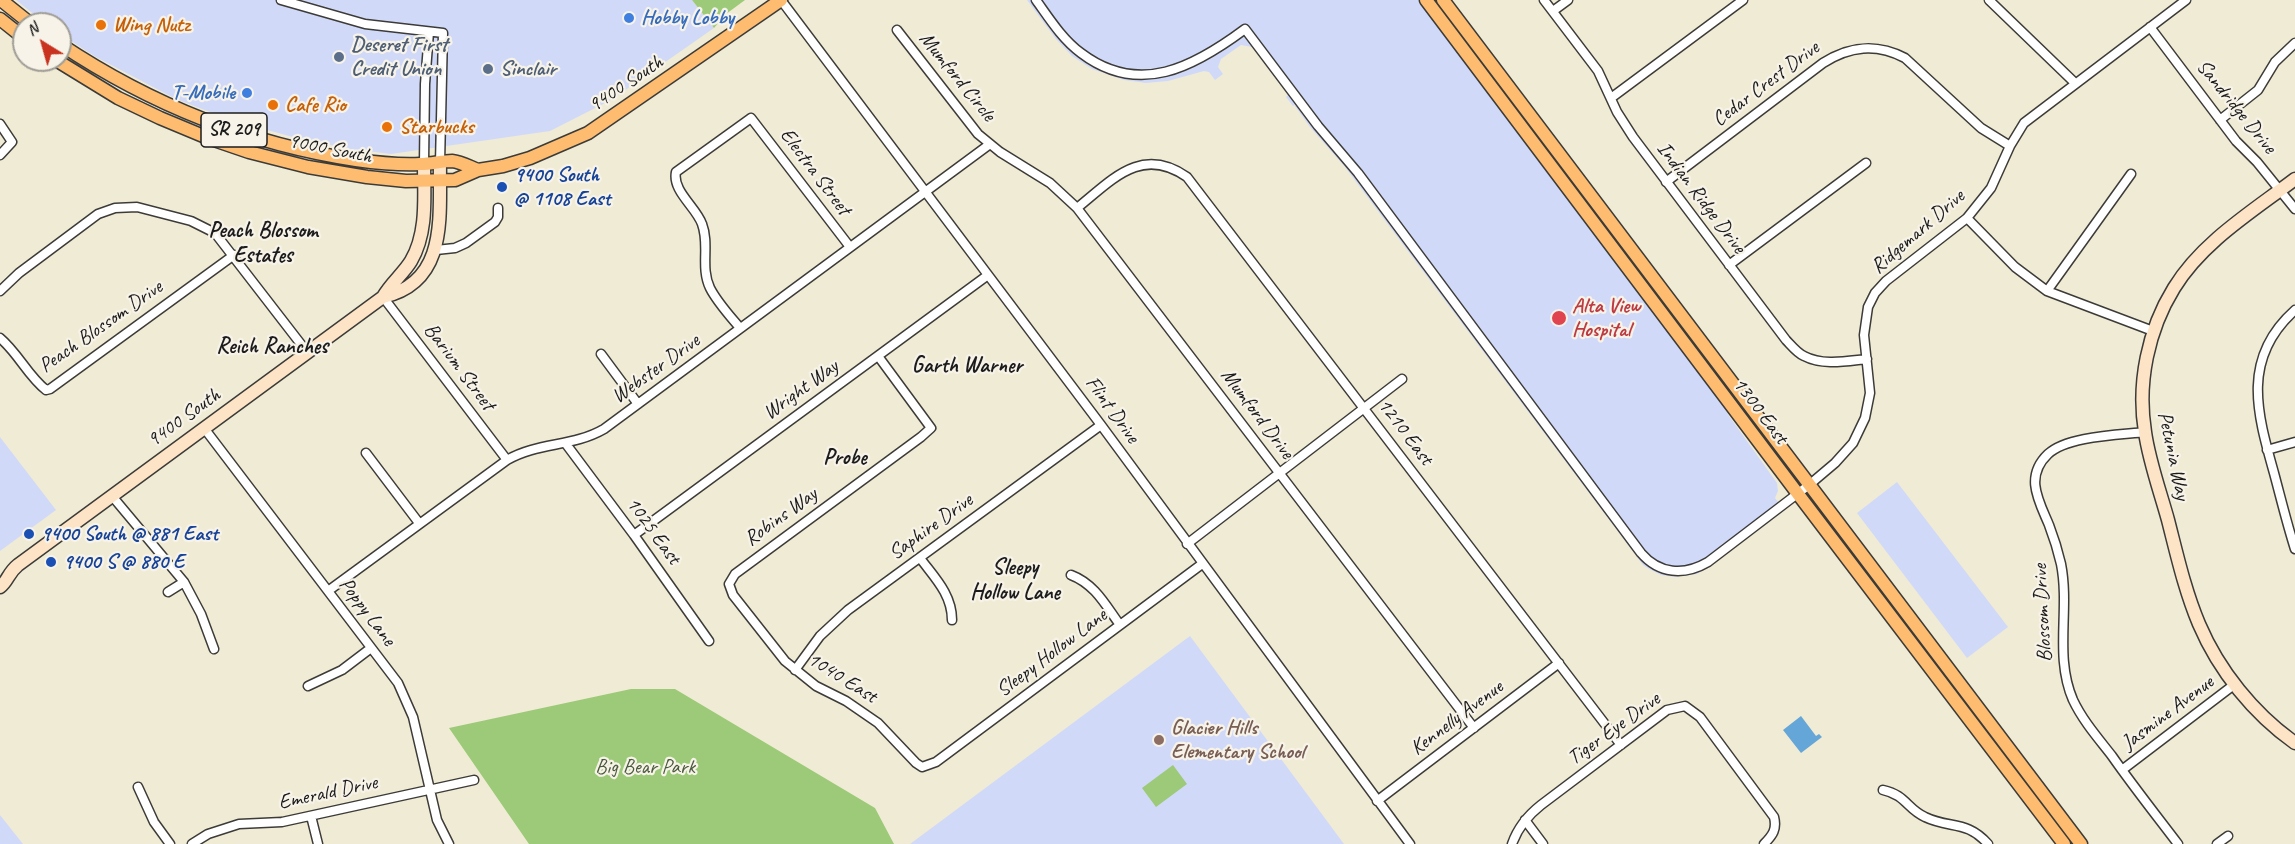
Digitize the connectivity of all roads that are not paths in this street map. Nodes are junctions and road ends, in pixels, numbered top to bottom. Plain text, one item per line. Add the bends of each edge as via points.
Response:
1 (1, 0) edge
2 (281, 0) edge
3 (781, 0) edge
4 (1036, 0) edge
5 (1426, 0) edge
6 (1443, 0) edge
7 (1544, 0) edge
8 (1568, 0) edge
9 (1743, 0) edge
10 (1989, 0) edge
11 (2186, 0) edge
12 (16, 12) edge
13 (1553, 12) junction
14 (0, 19) edge
15 (2150, 27) junction
16 (12, 28) edge
17 (897, 30) dead end
18 (429, 32) junction
19 (2295, 44) edge
20 (72, 51) edge
21 (72, 70) edge
22 (2075, 83) junction
23 (1611, 98) junction
24 (2220, 120) junction
25 (0, 124) edge
26 (990, 144) junction
27 (2010, 146) junction
28 (0, 155) edge
29 (440, 163) junction
30 (1866, 163) dead end
31 (424, 164) junction
32 (478, 170) junction
33 (2131, 174) dead end
34 (2295, 179) edge
35 (424, 181) junction
36 (440, 181) junction
37 (1666, 182) junction
38 (2280, 190) junction
39 (926, 192) junction
40 (498, 208) dead end
41 (1077, 208) junction
42 (2295, 209) edge
43 (1967, 218) junction
44 (850, 248) junction
45 (436, 250) junction
46 (234, 255) junction
47 (1729, 265) junction
48 (988, 275) junction
49 (0, 291) edge
50 (2047, 291) junction
51 (383, 297) junction
52 (2295, 310) edge
53 (740, 328) junction
54 (2153, 332) junction
55 (0, 338) edge
56 (307, 352) junction
57 (601, 354) dead end
58 (878, 356) junction
59 (1867, 359) junction
60 (1402, 379) dead end
61 (639, 404) junction
62 (1364, 408) junction
63 (1101, 425) junction
64 (204, 428) junction
65 (2145, 432) junction
66 (2295, 442) edge
67 (566, 444) junction
68 (2267, 450) junction
69 (366, 453) dead end
70 (507, 460) junction
71 (1280, 473) junction
72 (1809, 485) junction
73 (1798, 494) junction
74 (112, 496) junction
75 (419, 523) junction
76 (634, 535) junction
77 (1187, 544) junction
78 (2295, 549) edge
79 (920, 558) junction
80 (1202, 564) junction
81 (5, 572) edge
82 (1071, 576) dead end
83 (184, 582) junction
84 (729, 584) joint
85 (0, 587) edge
86 (328, 591) junction
87 (168, 592) dead end
88 (952, 620) dead end
89 (1120, 625) junction
90 (709, 641) dead end
91 (371, 648) junction
92 (214, 649) dead end
93 (1559, 663) junction
94 (795, 670) junction
95 (2235, 684) junction
96 (308, 686) dead end
97 (1474, 728) junction
98 (2295, 743) edge
99 (1621, 745) junction
100 (922, 767) joint
101 (2121, 770) junction
102 (474, 780) dead end
103 (138, 787) dead end
104 (430, 790) junction
105 (1883, 790) dead end
106 (1377, 801) junction
107 (311, 816) junction
108 (1525, 820) junction
109 (2228, 836) dead end
110 (170, 844) edge
111 (192, 844) edge
112 (318, 844) edge
113 (449, 844) edge
114 (1410, 844) edge
115 (1512, 844) edge
116 (1543, 844) edge
117 (1764, 844) edge
118 (1988, 844) edge
119 (2064, 844) edge
120 (2081, 844) edge
121 (2178, 844) edge
122 (2217, 844) edge

1 - 12 main road
2 - 18 street via 365,24
3 - 32 main road, 9400 South / SR 209 via 588,133 530,158
3 - 39 street, Flint Drive
4 - 73 street, Ridgemark Drive via 1080,52 1108,68 1134,74 1161,74 1190,64 1245,29 1649,561 1672,571 1701,566
5 - 73 main road, 1300 East
6 - 72 main road, 1300 East
7 - 13 street, Indian Ridge Drive
8 - 13 street
9 - 23 street
10 - 22 street
11 - 15 street, Ridgemark Drive
13 - 23 street, Indian Ridge Drive via 1598,71
14 - 16 main road
15 - 22 street, Ridgemark Drive
15 - 24 street, Sandridge Drive
17 - 26 street, Mumford Circle
18 - 29 street via 443,33
18 - 31 street
19 - 24 street via 2275,62 2258,90
20 - 31 main road, 9000 South / SR 209 via 147,96 249,136 357,160
21 - 35 main road, 9000 South / SR 209 via 152,114 249,152 336,172
22 - 27 street, Ridgemark Drive via 2024,123
23 - 37 street, Indian Ridge Drive via 1625,125
24 - 38 street, Sandridge Drive
25 - 28 street via 12,142
26 - 39 street, Webster Drive
26 - 41 street, Mumford Drive via 1050,183
27 - 37 street, Cedar Crest Drive via 1981,128 1905,58 1865,47 1851,49 1823,63
27 - 43 street, Ridgemark Drive via 1990,188
29 - 31 main road, 9000 South / SR 209
29 - 32 main road, 9400 South / SR 209 via 453,161
29 - 36 main road, 9400 South
30 - 47 street
31 - 35 main road, 9400 South
32 - 36 main road, 9400 South / SR 209 via 455,180
33 - 50 street
34 - 38 main road, Petunia Way
35 - 36 main road, 9000 South / SR 209
35 - 51 main road, 9400 South via 419,244 408,267
36 - 45 main road, 9400 South
37 - 47 street, Indian Ridge Drive
38 - 42 street, Sandridge Drive
38 - 54 main road, Petunia Way via 2222,234 2188,268
39 - 44 street, Webster Drive
39 - 48 street, Flint Drive
40 - 45 street via 495,222 466,243
41 - 62 street, 1210 East via 1127,169 1144,164 1177,170 1187,177
41 - 71 street, Mumford Drive
43 - 50 street via 2008,261
43 - 59 street, Ridgemark Drive via 1875,293 1865,320
44 - 53 street, Webster Drive
44 - 53 street, Electra Street via 751,118 676,172 676,185 704,229 705,270 710,288
45 - 51 main road, 9400 South via 417,278 398,294
46 - 49 street via 215,232 199,224 126,207 89,220
46 - 55 street, Peach Blossom Drive via 50,389 40,386
46 - 56 street
47 - 59 street, Indian Ridge Drive via 1802,356 1834,362
48 - 58 street, Wright Way
48 - 63 street, Flint Drive
50 - 54 street
51 - 56 main road, 9400 South
51 - 70 street, Barium Street
52 - 68 street via 2276,332 2260,366 2257,406
53 - 61 street, Webster Drive
54 - 65 main road, Petunia Way via 2142,394
56 - 64 main road, 9400 South
57 - 61 street
58 - 76 street, Wright Way
58 - 84 street, Robins Way via 931,428 735,574
59 - 72 street, Ridgemark Drive via 1870,393 1862,427 1853,443
60 - 62 street
61 - 67 street, Webster Drive via 592,436
62 - 71 street
62 - 93 street, 1210 East
63 - 77 street, Flint Drive
63 - 79 street, Saphire Drive
64 - 74 main road, 9400 South
64 - 86 street, Poppy Lane
65 - 95 main road, Petunia Way via 2192,606 2208,644
65 - 101 street, Blossom Drive via 2061,446 2049,453 2035,477 2035,491 2061,566 2066,678 2080,713
66 - 68 street
67 - 70 street, Webster Drive via 532,448
67 - 76 street, 1025 East
68 - 78 street
69 - 75 street
70 - 75 street, Webster Drive
71 - 77 street
71 - 97 street, Mumford Drive
72 - 73 street, Ridgemark Drive
72 - 120 main road, 1300 East
73 - 119 main road, 1300 East
74 - 81 main road, 9400 South
74 - 83 street
75 - 86 street, Webster Drive
76 - 90 street, 1025 East
77 - 80 street, Flint Drive
79 - 88 street via 949,597
79 - 94 street, Saphire Drive via 833,622
80 - 89 street, Sleepy Hollow Lane
80 - 106 street, Flint Drive
81 - 85 main road, 9400 South
82 - 89 street via 1083,579 1093,588
83 - 87 street
83 - 92 street
84 - 94 street, 1040 East via 766,639
86 - 91 street, Poppy Lane
89 - 100 street, Sleepy Hollow Lane via 944,756
91 - 96 street via 342,670
91 - 104 street, Poppy Lane via 398,683 409,705
93 - 97 street, Kennelly Avenue
93 - 99 street, 1210 East
94 - 100 street, 1040 East via 878,723
95 - 98 main road, Petunia Way via 2264,718
95 - 101 street, Jasmine Avenue
97 - 106 street, Kennelly Avenue
99 - 108 street, Tiger Eye Drive
99 - 117 street, Tiger Eye Drive via 1667,710 1685,706 1700,717 1769,809 1776,826
101 - 121 street, Blossom Drive
102 - 104 street, Emerald Drive
103 - 110 street via 154,822
104 - 107 street, Emerald Drive
104 - 113 street, Poppy Lane via 441,831
105 - 118 street via 1894,792 1926,817 1967,827
106 - 114 street, Flint Drive
107 - 111 street, Emerald Drive via 238,824
107 - 112 street
108 - 115 street, Tiger Eye Drive
108 - 116 street
109 - 122 street

